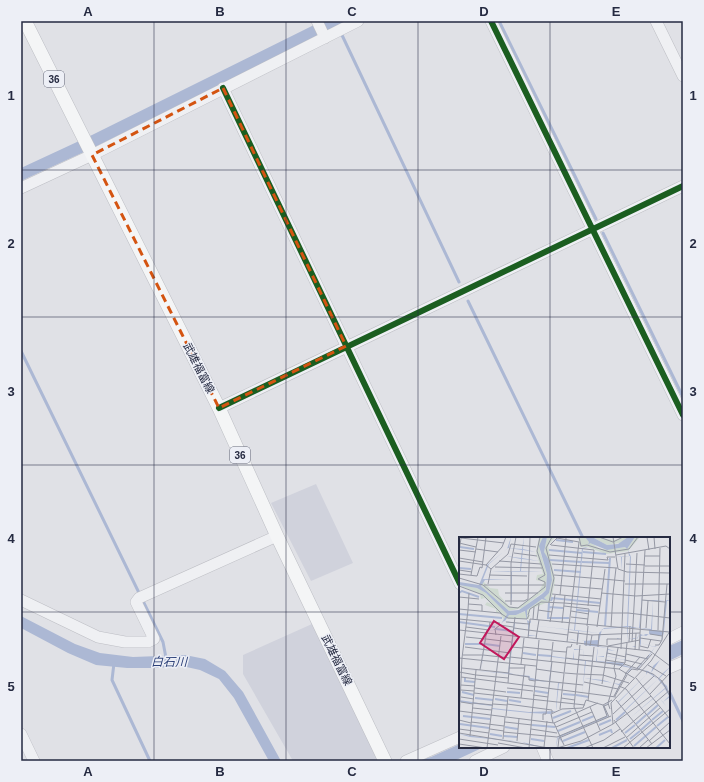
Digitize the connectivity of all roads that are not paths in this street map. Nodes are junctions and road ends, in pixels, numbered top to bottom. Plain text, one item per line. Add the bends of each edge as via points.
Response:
1 (26, 21) edge
2 (317, 21) edge
3 (358, 21) edge
4 (491, 21) edge
5 (656, 21) edge
6 (325, 38) junction
7 (683, 76) edge
8 (223, 88) junction
9 (91, 153) junction
10 (683, 186) edge
11 (21, 188) edge
12 (593, 230) junction
13 (346, 346) junction
14 (219, 408) junction
15 (683, 415) edge
16 (277, 536) junction
17 (459, 582) edge
18 (21, 600) edge
19 (683, 632) edge
20 (670, 638) edge
21 (683, 662) edge
22 (670, 668) edge
23 (21, 734) edge
24 (459, 736) edge
25 (502, 748) edge
26 (542, 748) edge
27 (34, 761) edge
28 (385, 761) edge
29 (406, 761) edge
30 (475, 761) edge
31 (548, 761) edge

1 - 9 main road, 武雄福富線 / 36
2 - 6 street
3 - 6 street
4 - 12 street
5 - 7 street
6 - 8 street
8 - 9 street
8 - 13 street
9 - 11 street
9 - 14 main road, 武雄福富線 / 36
10 - 12 street
12 - 13 street
12 - 15 street
13 - 14 street
13 - 17 street
14 - 16 main road, 武雄福富線 / 36
16 - 18 street via 141,597 136,602 154,639 148,642 124,642 98,637
16 - 28 main road, 武雄福富線 / 36
19 - 20 street
21 - 22 street
23 - 27 street
24 - 29 street
25 - 30 street
26 - 31 street

